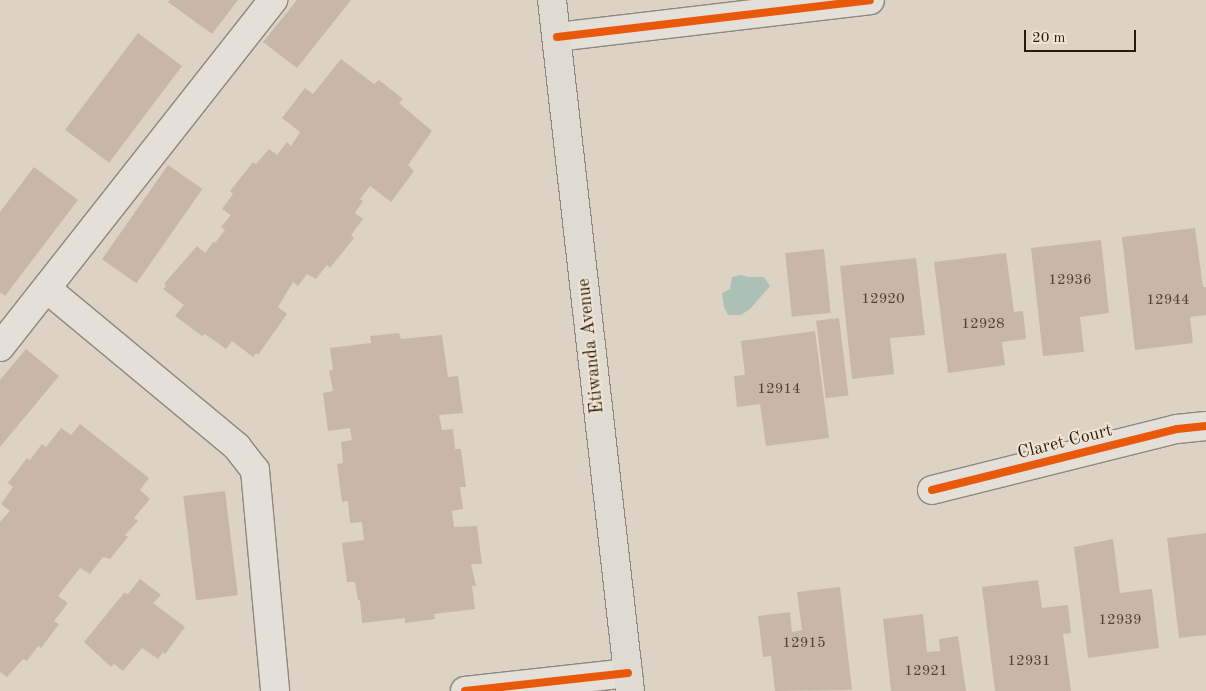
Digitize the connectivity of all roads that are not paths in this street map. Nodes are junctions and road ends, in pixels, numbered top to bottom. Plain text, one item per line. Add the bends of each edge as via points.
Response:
1 (273, 0) edge
2 (552, 0) edge
3 (870, 0) edge
4 (557, 37) junction
5 (47, 289) junction
6 (0, 347) edge
7 (1206, 426) edge
8 (932, 490) dead end
9 (629, 682) edge
10 (275, 691) edge
11 (465, 691) edge

1 - 5 street
2 - 4 main road, Etiwanda Avenue
3 - 4 street
4 - 9 main road, Etiwanda Avenue
5 - 6 street
5 - 10 street via 237,447 255,470
7 - 8 street, Claret Court via 1177,429
9 - 11 street

